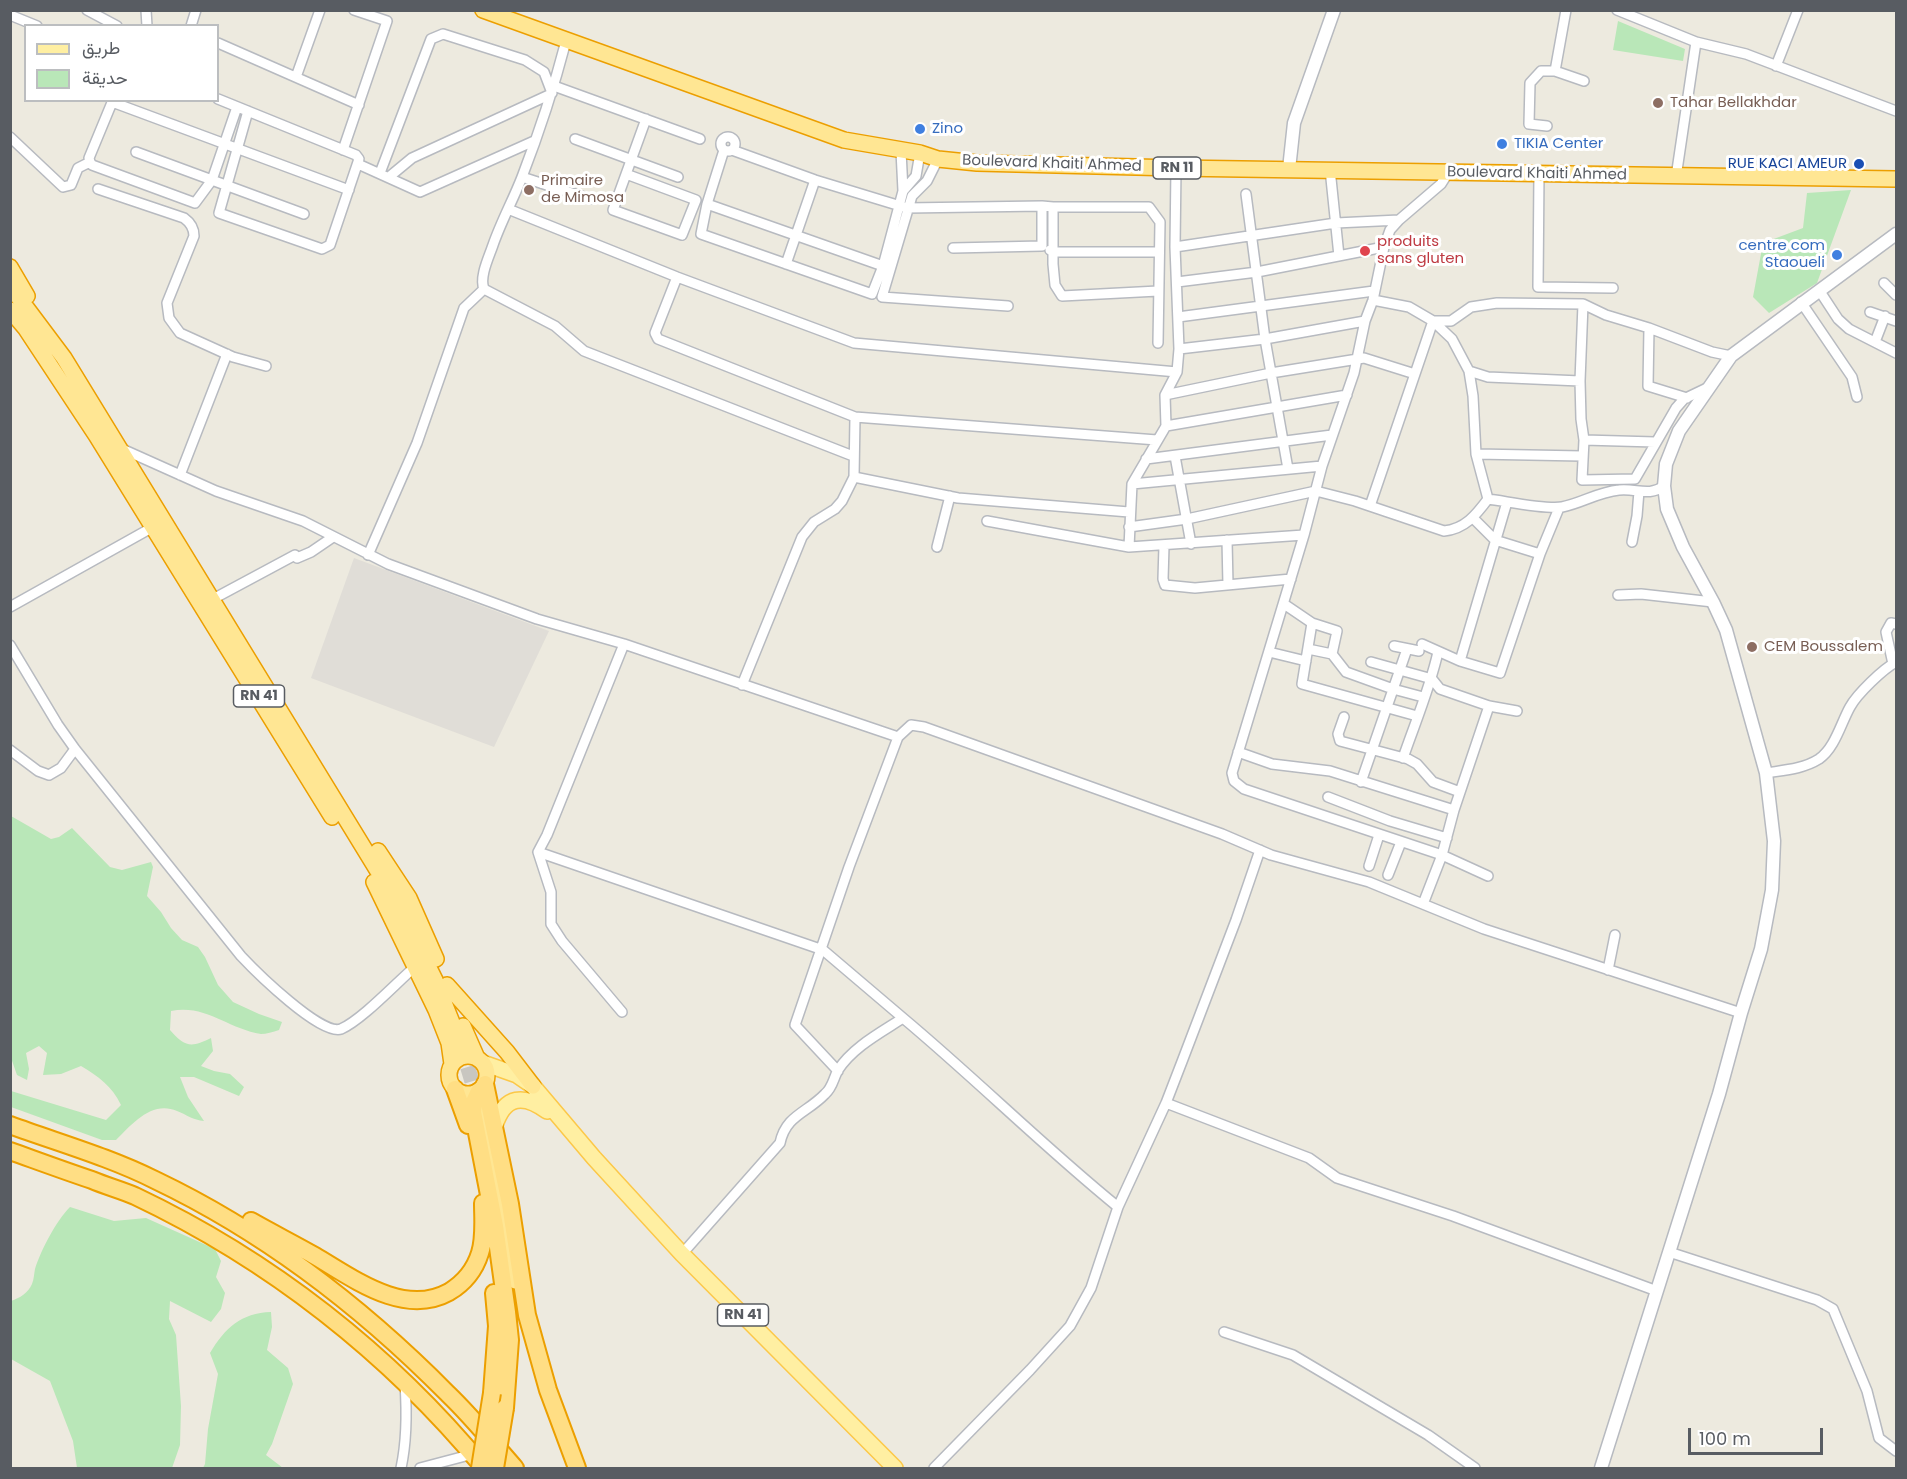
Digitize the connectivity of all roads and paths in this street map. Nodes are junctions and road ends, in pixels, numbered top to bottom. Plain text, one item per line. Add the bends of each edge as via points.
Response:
1 (87, 10) edge
2 (320, 10) edge
3 (354, 10) edge
4 (483, 10) edge
5 (1334, 10) edge
6 (1566, 10) edge
7 (1617, 10) edge
8 (1798, 10) edge
9 (10, 15) edge
10 (32, 24) edge
11 (113, 24) edge
12 (566, 41) junction
13 (1696, 42) junction
14 (219, 43) edge
15 (1776, 66) junction
16 (1554, 71) junction
17 (296, 77) junction
18 (1584, 81) dead end
19 (552, 91) junction
20 (219, 99) edge
21 (112, 102) edge
22 (115, 102) edge
23 (359, 105) junction
24 (237, 107) junction
25 (248, 111) junction
26 (1896, 111) edge
27 (646, 119) junction
28 (1547, 126) dead end
29 (10, 137) edge
30 (575, 139) dead end
31 (700, 139) dead end
32 (534, 141) junction
33 (225, 145) junction
34 (236, 148) junction
35 (343, 150) junction
36 (901, 151) junction
37 (136, 152) dead end
38 (920, 153) junction
39 (938, 159) junction
40 (631, 160) junction
41 (90, 162) junction
42 (357, 164) junction
43 (1176, 168) junction
44 (1289, 169) junction
45 (1330, 169) junction
46 (1448, 173) junction
47 (1539, 173) junction
48 (626, 174) junction
49 (384, 175) junction
50 (916, 176) junction
51 (522, 177) junction
52 (678, 177) dead end
53 (1676, 177) junction
54 (1896, 179) edge
55 (212, 180) junction
56 (815, 180) junction
57 (225, 186) junction
58 (98, 189) dead end
59 (349, 190) junction
60 (903, 191) junction
61 (1246, 194) dead end
62 (912, 196) junction
63 (590, 199) dead end
64 (707, 204) junction
65 (1042, 206) junction
66 (903, 207) junction
67 (1053, 207) junction
68 (508, 209) junction
69 (304, 214) dead end
70 (1399, 220) junction
71 (1336, 223) junction
72 (796, 234) junction
73 (1896, 234) edge
74 (1252, 237) junction
75 (1042, 246) junction
76 (1175, 247) junction
77 (1384, 247) junction
78 (953, 248) dead end
79 (1053, 252) junction
80 (1158, 252) junction
81 (1339, 256) junction
82 (786, 264) junction
83 (883, 266) junction
84 (10, 267) edge
85 (1257, 272) junction
86 (677, 277) junction
87 (1177, 282) junction
88 (1884, 283) dead end
89 (10, 286) edge
90 (1613, 288) dead end
91 (484, 289) junction
92 (1819, 290) junction
93 (1158, 291) junction
94 (1374, 296) junction
95 (1896, 296) edge
96 (1801, 302) junction
97 (1583, 304) junction
98 (1008, 306) dead end
99 (1261, 306) junction
100 (10, 310) edge
101 (1870, 312) dead end
102 (1885, 316) junction
103 (1178, 317) junction
104 (10, 318) edge
105 (1365, 321) junction
106 (1433, 321) junction
107 (1896, 321) edge
108 (1649, 328) junction
109 (1265, 339) junction
110 (1875, 342) junction
111 (1158, 343) dead end
112 (35, 345) junction
113 (1179, 349) junction
114 (1896, 353) edge
115 (227, 354) junction
116 (1731, 356) junction
117 (64, 358) junction
118 (1358, 360) junction
119 (266, 366) dead end
120 (1469, 371) junction
121 (1177, 372) junction
122 (1271, 373) junction
123 (1415, 374) junction
124 (1581, 381) junction
125 (1707, 388) junction
126 (1165, 395) junction
127 (1347, 395) junction
128 (1857, 397) dead end
129 (1687, 398) junction
130 (1277, 408) junction
131 (855, 417) junction
132 (1166, 426) junction
133 (1332, 435) junction
134 (1157, 440) junction
135 (1584, 440) junction
136 (1655, 442) junction
137 (1283, 443) junction
138 (118, 447) junction
139 (1476, 454) junction
140 (853, 456) junction
141 (1175, 456) junction
142 (1582, 456) junction
143 (1146, 459) junction
144 (1322, 466) junction
145 (1288, 469) junction
146 (180, 476) junction
147 (854, 477) junction
148 (1178, 479) junction
149 (1132, 484) junction
150 (1664, 486) junction
151 (1316, 491) junction
152 (1639, 491) junction
153 (950, 496) junction
154 (1488, 499) junction
155 (1507, 502) junction
156 (1370, 506) junction
157 (1558, 508) junction
158 (1129, 512) junction
159 (1473, 518) junction
160 (1187, 519) junction
161 (987, 521) dead end
162 (153, 527) junction
163 (1129, 527) junction
164 (1304, 535) junction
165 (333, 537) junction
166 (1227, 540) junction
167 (1495, 540) junction
168 (1632, 542) dead end
169 (1191, 544) junction
170 (1164, 546) junction
171 (937, 547) dead end
172 (1129, 547) junction
173 (1540, 554) junction
174 (368, 555) junction
175 (1291, 579) junction
176 (1228, 585) junction
177 (1618, 595) dead end
178 (213, 599) junction
179 (1713, 602) junction
180 (1284, 604) junction
181 (10, 608) edge
182 (1312, 623) junction
183 (1896, 624) edge
184 (624, 644) junction
185 (10, 645) edge
186 (1394, 646) dead end
187 (1308, 649) junction
188 (1407, 649) junction
189 (1269, 652) junction
190 (1438, 652) junction
191 (1332, 654) junction
192 (1460, 660) junction
193 (1306, 661) junction
194 (1371, 662) dead end
195 (1894, 663) edge
196 (1399, 671) junction
197 (1432, 679) junction
198 (742, 685) junction
199 (1393, 689) junction
200 (1423, 697) junction
201 (1489, 706) junction
202 (1386, 708) junction
203 (1517, 711) dead end
204 (1417, 716) junction
205 (1344, 717) dead end
206 (898, 737) junction
207 (75, 749) junction
208 (1371, 749) junction
209 (10, 750) edge
210 (1238, 752) junction
211 (1403, 758) junction
212 (1766, 773) junction
213 (1361, 782) junction
214 (1439, 786) junction
215 (328, 791) junction
216 (1460, 792) junction
217 (1328, 797) dead end
218 (1432, 804) junction
219 (1454, 810) junction
220 (1379, 835) junction
221 (1447, 838) junction
222 (1401, 842) junction
223 (1260, 850) junction
224 (538, 852) junction
225 (1442, 855) junction
226 (1369, 866) dead end
227 (1388, 875) dead end
228 (1488, 876) dead end
229 (1423, 904) junction
230 (1615, 935) dead end
231 (823, 950) junction
232 (416, 966) junction
233 (1608, 970) junction
234 (447, 985) junction
235 (622, 1012) dead end
236 (1741, 1013) junction
237 (903, 1018) junction
238 (461, 1045) tunnel mouth
239 (480, 1060) junction
240 (452, 1064) junction
241 (838, 1071) junction
242 (483, 1086) junction
243 (533, 1086) junction
244 (455, 1089) junction
245 (1166, 1103) junction
246 (480, 1110) tunnel mouth
247 (552, 1114) junction
248 (10, 1125) edge
249 (495, 1125) junction
250 (10, 1151) edge
251 (594, 1158) junction
252 (156, 1180) junction
253 (483, 1203) junction
254 (1119, 1207) junction
255 (500, 1216) junction
256 (1669, 1251) junction
257 (682, 1254) junction
258 (1657, 1291) junction
259 (1224, 1332) dead end
260 (510, 1340) junction
261 (405, 1384) junction
262 (548, 1390) junction
263 (1896, 1451) edge
264 (479, 1464) edge
265 (401, 1468) edge
266 (420, 1468) edge
267 (495, 1468) edge
268 (514, 1468) edge
269 (577, 1468) edge
270 (895, 1468) edge
271 (934, 1468) edge
272 (1475, 1468) edge
273 (1601, 1468) edge

1 - 11 street
2 - 17 street
3 - 23 street via 387,21
4 - 12 highway, Boulevard Khaiti Ahmed / RN 11
5 - 44 street via 1294,123
6 - 16 street
7 - 13 street
8 - 15 street
9 - 10 street
12 - 19 street
12 - 36 highway, Boulevard Khaiti Ahmed / RN 11 via 844,140
13 - 15 street
13 - 53 street
14 - 17 street
15 - 26 street
16 - 18 street
16 - 28 street via 1541,71 1530,83 1529,124
17 - 23 street
19 - 27 street
19 - 32 street
19 - 49 street
19 - 49 street via 544,72 525,60 443,34 430,39
20 - 24 street
21 - 41 street
22 - 33 street
23 - 35 street
24 - 25 street
24 - 33 street
25 - 34 street
25 - 35 street
27 - 31 street
27 - 40 street
29 - 41 street via 63,188 71,186 78,168
30 - 40 street
32 - 49 street via 420,192
32 - 51 street
33 - 34 street
33 - 55 street
34 - 57 street
34 - 59 street
35 - 42 street via 356,155
36 - 38 highway, Boulevard Khaiti Ahmed / RN 11
36 - 60 street
37 - 55 street
38 - 39 highway, Boulevard Khaiti Ahmed / RN 11
38 - 50 street
39 - 43 highway, Boulevard Khaiti Ahmed / RN 11
39 - 62 street via 927,181
40 - 48 street
40 - 52 street
41 - 55 street via 192,203
42 - 49 street
42 - 59 street
43 - 44 highway, Boulevard Khaiti Ahmed / RN 11
43 - 76 street
44 - 45 highway, Boulevard Khaiti Ahmed / RN 11
45 - 46 highway, Boulevard Khaiti Ahmed / RN 11
45 - 71 street
46 - 47 highway, Boulevard Khaiti Ahmed / RN 11
46 - 70 street via 1441,184
47 - 53 highway, Boulevard Khaiti Ahmed / RN 11
47 - 90 street via 1538,287
48 - 48 street via 613,210 682,235 696,200
50 - 60 street
50 - 62 street
51 - 63 street
51 - 68 street
53 - 54 highway, Boulevard Khaiti Ahmed / RN 11
55 - 57 street
56 - 64 street via 728,150
56 - 66 street
56 - 72 street
57 - 59 street via 219,213 322,249 330,245
57 - 69 street
58 - 115 street via 184,218 192,226 193,242 167,303 169,318 180,333
60 - 66 street
61 - 74 street
62 - 66 street
64 - 72 street
64 - 82 street via 701,234
65 - 66 street
65 - 67 street
65 - 75 street
66 - 83 street
66 - 98 street via 882,297
67 - 79 street
67 - 80 street via 1149,207 1160,222
68 - 86 street
68 - 91 street via 482,283
70 - 71 street
70 - 77 street via 1390,230
71 - 74 street
71 - 81 street
72 - 82 street
72 - 83 street
73 - 92 street
74 - 76 street
74 - 85 street
75 - 78 street
75 - 79 street
76 - 87 street
77 - 81 street
77 - 94 street
79 - 80 street
79 - 93 street via 1055,285 1062,296
80 - 93 street
81 - 85 street
82 - 83 street via 872,294
84 - 117 highway, RN 41
85 - 87 street
85 - 99 street
86 - 121 street via 854,343
86 - 131 street via 655,333 658,339
87 - 103 street
88 - 95 street
89 - 117 highway, RN 41
91 - 140 street via 555,326 584,351
91 - 174 street via 464,308 417,443
92 - 96 street
92 - 110 street via 1838,320
93 - 111 street
94 - 99 street
94 - 105 street
94 - 106 street via 1409,307
96 - 116 street
96 - 128 street via 1852,377
97 - 106 street via 1497,303 1471,307 1451,321
97 - 108 street
97 - 124 street
99 - 103 street
99 - 109 street
100 - 112 highway, RN 41
101 - 102 street
102 - 107 street
102 - 110 street
103 - 113 street
104 - 112 highway
105 - 109 street
105 - 118 street
106 - 120 street via 1452,339
106 - 123 street
108 - 116 street
108 - 129 street via 1648,386
109 - 113 street
109 - 122 street
110 - 114 street
112 - 162 highway, RN 41
113 - 121 street
115 - 119 street
115 - 146 street
116 - 125 street
117 - 138 highway, RN 41
118 - 122 street
118 - 123 street via 1364,358
118 - 127 street
120 - 124 street via 1488,377
120 - 139 street
121 - 126 street
122 - 126 street
122 - 130 street
123 - 156 street
124 - 135 street
125 - 129 street
125 - 150 street via 1679,431 1666,464
126 - 132 street
127 - 130 street
127 - 133 street
129 - 136 street via 1676,408
130 - 132 street
130 - 137 street
131 - 134 street
131 - 140 street
132 - 134 street
133 - 137 street
133 - 144 street
134 - 143 street
135 - 136 street
135 - 142 street
136 - 142 street via 1635,480 1582,480
137 - 141 street
137 - 145 street
138 - 146 street
138 - 178 highway, RN 41
139 - 142 street
139 - 154 street
140 - 147 street
141 - 143 street
141 - 148 street
143 - 149 street
144 - 145 street
144 - 151 street
145 - 148 street
146 - 165 street via 303,521
147 - 153 street
147 - 198 street via 842,501 814,522 802,537
148 - 149 street
148 - 160 street
149 - 158 street
150 - 152 street via 1656,492
150 - 179 street via 1667,509 1683,547
151 - 156 street
151 - 160 street
151 - 164 street
152 - 157 street via 1603,492
152 - 168 street
153 - 158 street
153 - 171 street
154 - 155 street
154 - 159 street
155 - 157 street
155 - 167 street
156 - 159 street via 1444,531 1455,530
157 - 173 street
158 - 163 street
159 - 167 street
160 - 163 street
160 - 169 street
161 - 172 street
162 - 181 street
162 - 232 highway, RN 41 via 369,873
163 - 172 street
164 - 166 street
164 - 175 street
165 - 174 street
165 - 178 street via 311,552
166 - 169 street
166 - 176 street
167 - 173 street
167 - 192 street
169 - 170 street
170 - 172 street
170 - 176 street via 1165,585
173 - 192 street via 1500,673
174 - 184 street via 537,619
175 - 176 street
175 - 180 street
177 - 179 street
178 - 215 highway, RN 41
179 - 212 street via 1726,630
180 - 182 street
180 - 189 street
182 - 187 street
182 - 191 street via 1337,631
183 - 195 street via 1891,623 1886,632
184 - 198 street
184 - 224 street
185 - 207 street
186 - 188 street
187 - 191 street
187 - 193 street
188 - 190 street
188 - 196 street
189 - 193 street
189 - 210 street
190 - 192 street
190 - 197 street
191 - 199 street via 1346,672
193 - 202 street via 1302,684
194 - 196 street
195 - 212 street via 1851,705 1821,758 1802,768
196 - 197 street
196 - 199 street
197 - 200 street
197 - 201 street via 1440,688
198 - 206 street
199 - 200 street
199 - 202 street
200 - 204 street
201 - 203 street
201 - 216 street
202 - 204 street
202 - 208 street
204 - 211 street
205 - 208 street via 1338,734 1341,741
206 - 223 street via 911,725 924,727
206 - 231 street via 849,867
207 - 209 street via 61,768 50,775
207 - 232 street via 242,956 265,981 323,1027 340,1029 352,1022
208 - 211 street
208 - 213 street
210 - 213 street via 1272,764 1330,771
210 - 220 street via 1232,773 1240,787
211 - 214 street via 1417,764
212 - 236 street via 1774,841 1772,890 1761,949
213 - 218 street
214 - 216 street
214 - 218 street
215 - 234 highway, RN 41 via 358,825 404,891
215 - 238 highway via 395,899 435,980
216 - 219 street
217 - 221 street
218 - 219 street
219 - 221 street
220 - 222 street
220 - 226 street
221 - 225 street
222 - 225 street
222 - 227 street
223 - 229 street via 1369,882
223 - 245 street
224 - 231 street
224 - 235 street via 551,892 551,924
225 - 228 street
225 - 229 street
229 - 233 street via 1484,929
230 - 233 street
231 - 237 street
231 - 241 street via 795,1025
232 - 240 highway, RN 41 via 442,1023
233 - 236 street
234 - 239 highway, RN 41
234 - 243 highway, RN 41
236 - 256 street
237 - 241 street via 861,1046
237 - 254 street
239 - 240 highway via 461,1057
239 - 242 highway via 487,1073
239 - 243 main road
240 - 244 highway via 449,1074
241 - 257 street via 832,1087 787,1124 780,1143
242 - 244 highway via 467,1094
242 - 247 main road via 507,1078 517,1080
242 - 249 highway
242 - 260 highway via 473,1112 495,1226
243 - 251 main road
244 - 253 highway via 469,1129
245 - 254 street
245 - 258 street via 1309,1158 1337,1178
246 - 255 highway
247 - 249 main road via 532,1101 519,1099 504,1108
247 - 251 main road
248 - 252 highway
249 - 262 highway via 523,1293
250 - 261 highway via 132,1195 246,1256 326,1313
251 - 257 main road, RN 41
252 - 253 highway via 230,1210 375,1290 414,1300 442,1296 456,1288 471,1271 481,1250
252 - 268 highway via 261,1239 352,1307 449,1395
253 - 264 highway, bridge via 497,1326 492,1393
254 - 271 street via 1091,1288 1070,1326
255 - 260 highway
255 - 262 highway
256 - 258 street
256 - 263 street via 1817,1300 1833,1309 1867,1391 1879,1438
257 - 270 main road, RN 41
258 - 273 street
259 - 272 street via 1293,1355 1428,1435
260 - 267 highway, bridge
261 - 264 highway
261 - 265 street via 407,1424
262 - 269 highway
264 - 266 street

